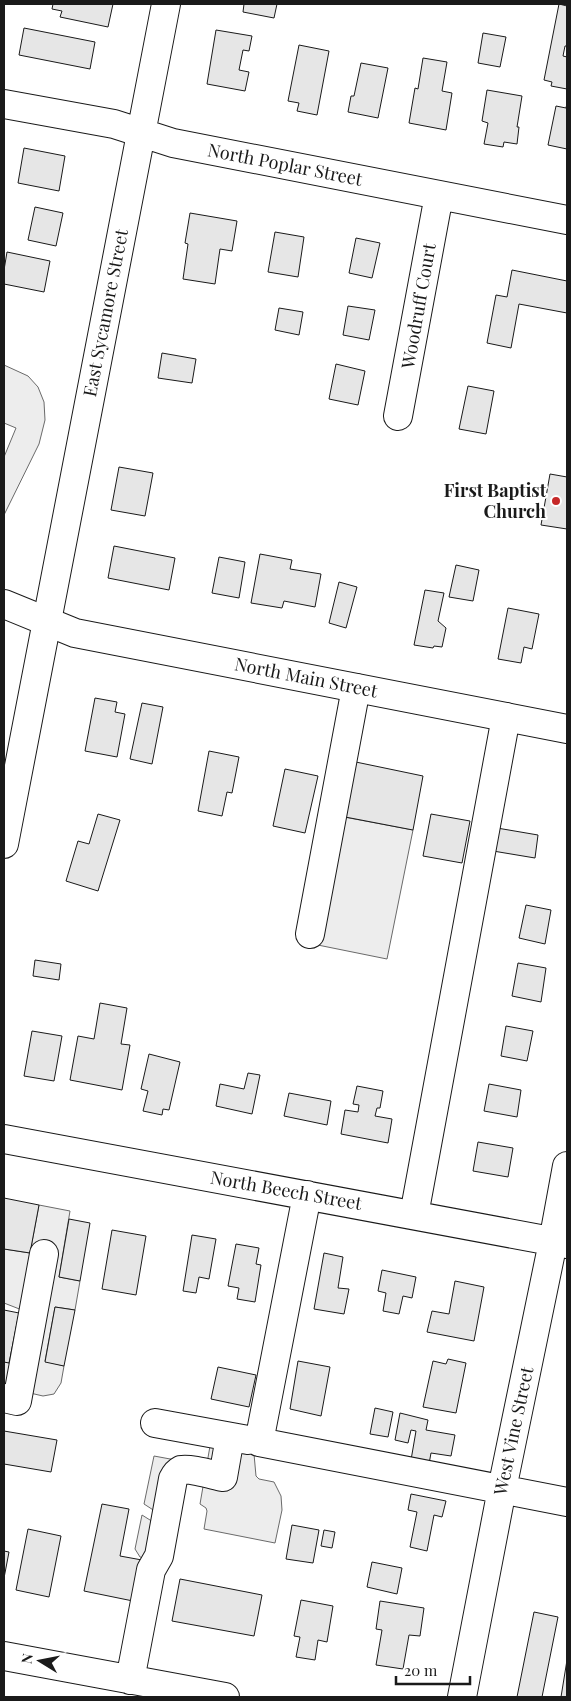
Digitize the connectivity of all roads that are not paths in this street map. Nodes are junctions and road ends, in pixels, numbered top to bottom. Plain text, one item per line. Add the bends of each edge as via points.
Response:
1 (166, 4) edge
2 (4, 104) edge
3 (141, 132) junction
4 (440, 195) junction
5 (567, 220) edge
6 (398, 416) dead end
7 (4, 604) edge
8 (47, 622) junction
9 (356, 688) junction
10 (506, 717) junction
11 (567, 728) edge
12 (4, 844) edge
13 (310, 934) dead end
14 (4, 1139) edge
15 (567, 1166) edge
16 (308, 1195) junction
17 (414, 1215) junction
18 (560, 1243) edge
19 (44, 1254) dead end
20 (4, 1398) edge
21 (155, 1423) dead end
22 (230, 1437) junction
23 (259, 1442) junction
24 (502, 1488) junction
25 (567, 1502) edge
26 (4, 1656) edge
27 (130, 1680) junction
28 (225, 1697) edge
29 (462, 1697) edge

1 - 3 street, East Sycamore Street
2 - 3 street, North Poplar Street
3 - 4 street, North Poplar Street via 173,143
3 - 8 street, East Sycamore Street
4 - 5 street, North Poplar Street
4 - 6 street, Woodruff Court
7 - 8 street, North Main Street
8 - 9 street, North Main Street via 75,633
8 - 12 street, East Sycamore Street
9 - 10 street, North Main Street
9 - 13 street
10 - 11 street, North Main Street
10 - 17 street
14 - 16 street, North Beech Street
15 - 18 street, West Vine Street
16 - 17 street, North Beech Street
16 - 23 street
17 - 18 street, North Beech Street
18 - 24 street, West Vine Street
19 - 20 street via 17,1401
21 - 22 street
22 - 23 street
22 - 27 street via 223,1477 181,1470 173,1479
23 - 24 street
24 - 25 street
24 - 29 street, West Vine Street
26 - 27 street
27 - 28 street

